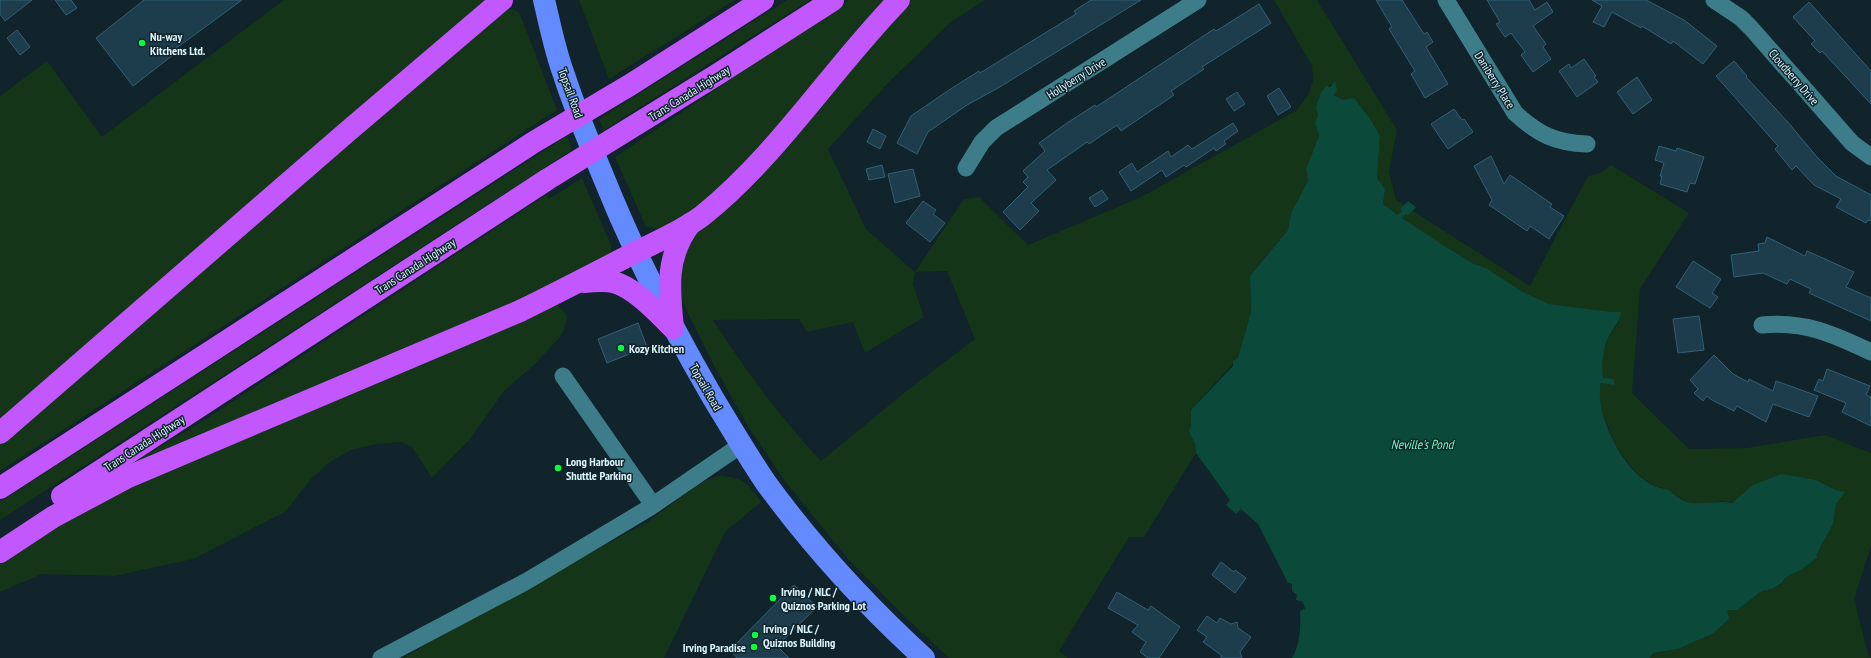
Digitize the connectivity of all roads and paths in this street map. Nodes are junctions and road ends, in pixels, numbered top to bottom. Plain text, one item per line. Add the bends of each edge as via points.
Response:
1 (502, 0) edge
2 (544, 0) edge
3 (763, 0) edge
4 (833, 0) edge
5 (899, 0) edge
6 (1198, 0) edge
7 (1446, 0) edge
8 (1714, 0) edge
9 (1587, 144) dead end
10 (1871, 156) edge
11 (966, 168) dead end
12 (691, 223) junction
13 (636, 252) junction
14 (581, 282) junction
15 (1762, 324) dead end
16 (673, 328) junction
17 (1871, 352) edge
18 (563, 376) dead end
19 (0, 433) edge
20 (741, 445) junction
21 (0, 488) edge
22 (653, 505) junction
23 (0, 537) edge
24 (0, 552) edge
25 (382, 658) edge
26 (924, 658) edge

1 - 19 highway
2 - 13 main road, Topsail Road via 563,73
3 - 21 highway via 630,85 534,142
4 - 23 highway, Trans Canada Highway via 548,179
5 - 12 highway via 757,164 729,193
6 - 11 street, Hollyberry Drive via 996,128 982,142
7 - 9 street, Daniberry Place via 1516,113 1527,124 1546,136 1558,141
8 - 10 street, Cloudberry Drive via 1746,23 1852,143
12 - 13 highway
12 - 16 highway via 675,249 672,262 670,285
13 - 14 highway
13 - 16 main road, Topsail Road
14 - 16 highway via 603,281 621,286 641,299
14 - 24 highway via 520,311 128,477 53,517
15 - 17 street via 1789,323 1806,326 1830,333
16 - 20 main road, Topsail Road
18 - 22 street
20 - 22 street
20 - 26 main road, Topsail Road via 766,483 827,559 885,622
22 - 25 street via 527,581

